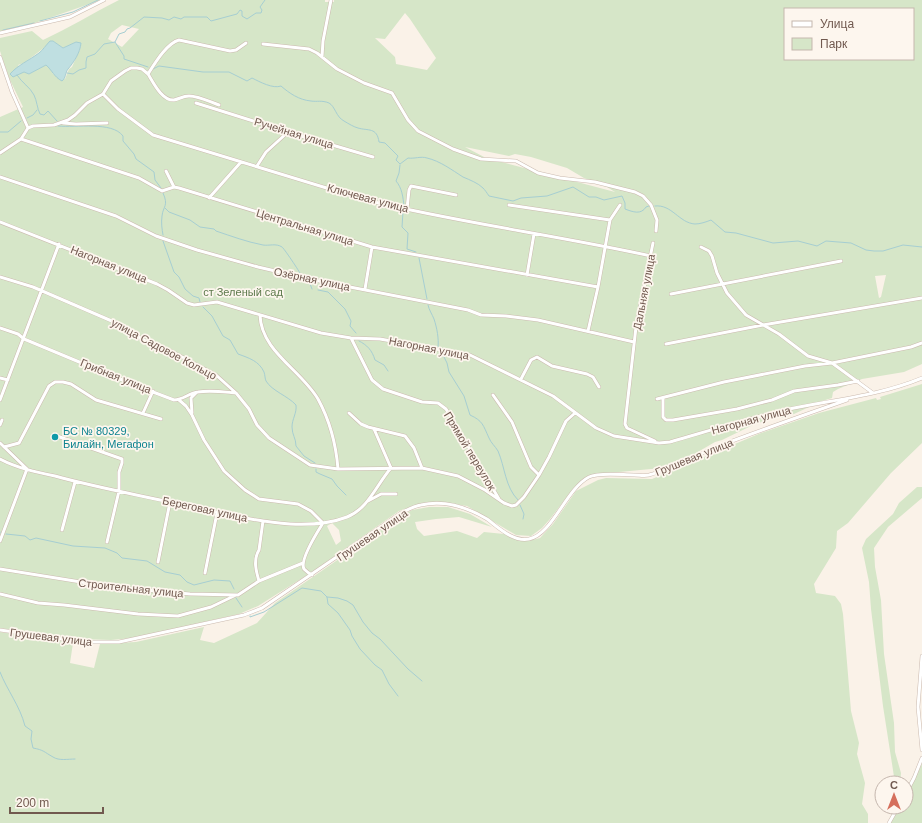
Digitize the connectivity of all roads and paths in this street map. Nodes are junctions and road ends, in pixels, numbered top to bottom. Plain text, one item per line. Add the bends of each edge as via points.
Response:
1 (104, 0) edge
2 (331, 0) edge
3 (0, 33) edge
4 (246, 43) dead end
5 (264, 44) dead end
6 (0, 57) edge
7 (322, 57) junction
8 (148, 74) junction
9 (103, 94) junction
10 (196, 103) dead end
11 (220, 105) dead end
12 (61, 123) junction
13 (107, 123) dead end
14 (28, 128) junction
15 (288, 132) junction
16 (21, 139) junction
17 (0, 153) edge
18 (374, 157) dead end
19 (241, 162) junction
20 (257, 166) junction
21 (166, 171) dead end
22 (0, 177) edge
23 (174, 187) junction
24 (456, 195) dead end
25 (210, 198) junction
26 (509, 205) dead end
27 (620, 205) dead end
28 (407, 209) junction
29 (610, 220) junction
30 (0, 222) edge
31 (656, 231) dead end
32 (534, 234) junction
33 (654, 243) dead end
34 (59, 244) junction
35 (605, 246) junction
36 (372, 247) junction
37 (701, 247) dead end
38 (651, 256) junction
39 (841, 261) dead end
40 (527, 274) junction
41 (0, 277) edge
42 (723, 284) junction
43 (598, 287) junction
44 (365, 289) junction
45 (41, 290) junction
46 (671, 294) dead end
47 (922, 298) edge
48 (260, 315) junction
49 (763, 325) junction
50 (0, 328) edge
51 (588, 331) junction
52 (351, 338) junction
53 (24, 339) junction
54 (634, 342) junction
55 (922, 343) edge
56 (666, 344) dead end
57 (832, 363) junction
58 (0, 378) edge
59 (922, 378) edge
60 (521, 379) junction
61 (8, 380) junction
62 (858, 381) junction
63 (599, 387) dead end
64 (153, 392) junction
65 (196, 392) junction
66 (236, 393) junction
67 (873, 393) junction
68 (493, 395) dead end
69 (662, 398) junction
70 (855, 398) junction
71 (657, 399) dead end
72 (0, 400) edge
73 (179, 400) junction
74 (349, 413) dead end
75 (575, 413) junction
76 (143, 414) junction
77 (192, 415) junction
78 (161, 419) dead end
79 (2, 420) dead end
80 (0, 425) edge
81 (374, 429) junction
82 (58, 436) dead end
83 (0, 442) edge
84 (659, 443) junction
85 (4, 448) junction
86 (0, 459) edge
87 (391, 468) junction
88 (422, 468) junction
89 (27, 469) junction
90 (338, 469) junction
91 (539, 475) junction
92 (75, 482) junction
93 (119, 491) junction
94 (396, 494) dead end
95 (499, 500) junction
96 (170, 502) junction
97 (366, 502) junction
98 (217, 513) junction
99 (263, 521) junction
100 (323, 523) junction
101 (62, 530) dead end
102 (0, 540) edge
103 (107, 542) dead end
104 (158, 562) dead end
105 (303, 563) junction
106 (0, 569) edge
107 (205, 573) dead end
108 (312, 575) junction
109 (259, 581) junction
110 (0, 594) edge
111 (238, 595) junction
112 (0, 630) edge
113 (922, 656) edge
114 (922, 750) edge
115 (922, 758) edge
116 (914, 778) edge

1 - 3 street via 70,17
2 - 7 street
4 - 8 street via 230,51 174,41
5 - 7 street via 308,49
6 - 14 street
7 - 31 street via 364,84 392,93 408,120 418,131 453,149 481,159 516,161 538,172 560,178 595,182 643,196 651,204 656,215
8 - 9 street via 137,68 125,70 110,81
8 - 11 street via 166,97 173,100 191,96
9 - 12 street
9 - 19 street, Ключевая улица via 118,109 153,135
10 - 15 street, Ручейная улица
12 - 13 street
12 - 14 street
14 - 16 street
15 - 18 street, Ручейная улица
15 - 20 street via 266,152
16 - 17 street
16 - 23 street, Центральная улица via 139,178 162,191
19 - 20 street, Ключевая улица
19 - 25 street
20 - 28 street, Ключевая улица via 366,200
21 - 23 street
22 - 44 street, Озёрная улица via 116,216 156,236 197,250 258,267
23 - 25 street, Центральная улица
24 - 28 street via 411,186
25 - 36 street, Центральная улица
26 - 29 street
27 - 29 street
28 - 32 street, Ключевая улица
29 - 35 street
30 - 34 street, Нагорная улица
32 - 35 street, Ключевая улица
32 - 40 street
33 - 38 street, Дальняя улица
34 - 45 street
34 - 48 street, Нагорная улица via 157,284 186,303 194,305 217,302
35 - 38 street, Ключевая улица
35 - 43 street
36 - 40 street, Центральная улица
36 - 44 street
37 - 42 street via 710,252
38 - 54 street, Дальняя улица
39 - 42 street
40 - 43 street, Центральная улица
41 - 45 street, улица Садовое Кольцо
42 - 46 street
42 - 49 street via 730,298 746,315
43 - 51 street
44 - 51 street, Озёрная улица via 468,310 481,315 526,318
45 - 53 street
45 - 66 street, улица Садовое Кольцо via 121,324 143,340 169,350 216,375
47 - 49 street
48 - 52 street, Нагорная улица via 321,333
48 - 90 street via 260,325 275,350 318,398 331,429
49 - 56 street
49 - 57 street via 780,334 808,356
50 - 53 street, Грибная улица via 18,334
51 - 54 street, Озёрная улица
52 - 60 street, Нагорная улица via 380,339 470,356
52 - 95 street, Прямой переулок via 372,380 383,389 422,402 438,404 446,409
53 - 61 street
53 - 64 street, Грибная улица
54 - 84 street, Дальняя улица via 625,424 627,428
55 - 57 street
57 - 62 street
57 - 69 street via 724,382
58 - 61 street
59 - 67 street, Нагорная улица via 902,387
60 - 63 street via 531,360 537,357 552,366 587,374 593,377
60 - 75 street, Нагорная улица via 553,396
61 - 72 street
62 - 67 street
62 - 69 street via 794,391 737,409 673,420 666,420 663,417
64 - 73 street, Грибная улица
64 - 76 street
65 - 66 street
65 - 73 street
65 - 77 street via 191,398
66 - 90 street, улица Садовое Кольцо via 269,438 310,465
67 - 70 street, Нагорная улица
68 - 91 street via 512,422 531,467
69 - 71 street
70 - 84 street, Нагорная улица via 784,411
70 - 108 street, Грушевая улица via 752,433 647,476 591,476 574,490 538,536 528,539 510,536 470,510 437,503 419,505 401,513
73 - 77 street
74 - 81 street via 361,424
75 - 84 street, Нагорная улица via 596,428 614,436
75 - 91 street, улица Садовое Кольцо via 566,421
76 - 78 street
76 - 85 street via 96,400 71,384 55,382 49,386 19,443
77 - 100 street via 224,471 245,490 259,500 298,504 311,511
79 - 80 street
81 - 87 street
81 - 88 street via 405,436 414,448
82 - 93 street via 122,459
83 - 85 street
85 - 89 street
86 - 89 street, Береговая улица
87 - 88 street, улица Садовое Кольцо
87 - 90 street, улица Садовое Кольцо
87 - 97 street, Береговая улица
88 - 95 street, улица Садовое Кольцо via 458,476
89 - 92 street, Береговая улица
89 - 102 street
91 - 95 street, улица Садовое Кольцо via 516,505 512,506
92 - 93 street, Береговая улица
92 - 101 street
93 - 96 street, Береговая улица
93 - 103 street
94 - 97 street via 381,494
96 - 98 street, Береговая улица
96 - 104 street
97 - 100 street, Береговая улица via 358,511 347,517
98 - 99 street, Береговая улица
98 - 107 street
99 - 100 street, Береговая улица via 290,524
99 - 109 street via 255,564
100 - 105 street via 312,540
105 - 108 street via 304,569
105 - 109 street
106 - 111 street, Строительная улица via 112,587 190,594
108 - 112 street, Грушевая улица via 262,608 244,615 119,642 84,642
109 - 111 street
110 - 111 street via 38,603 178,616 211,607
113 - 114 street via 918,708
115 - 116 street

